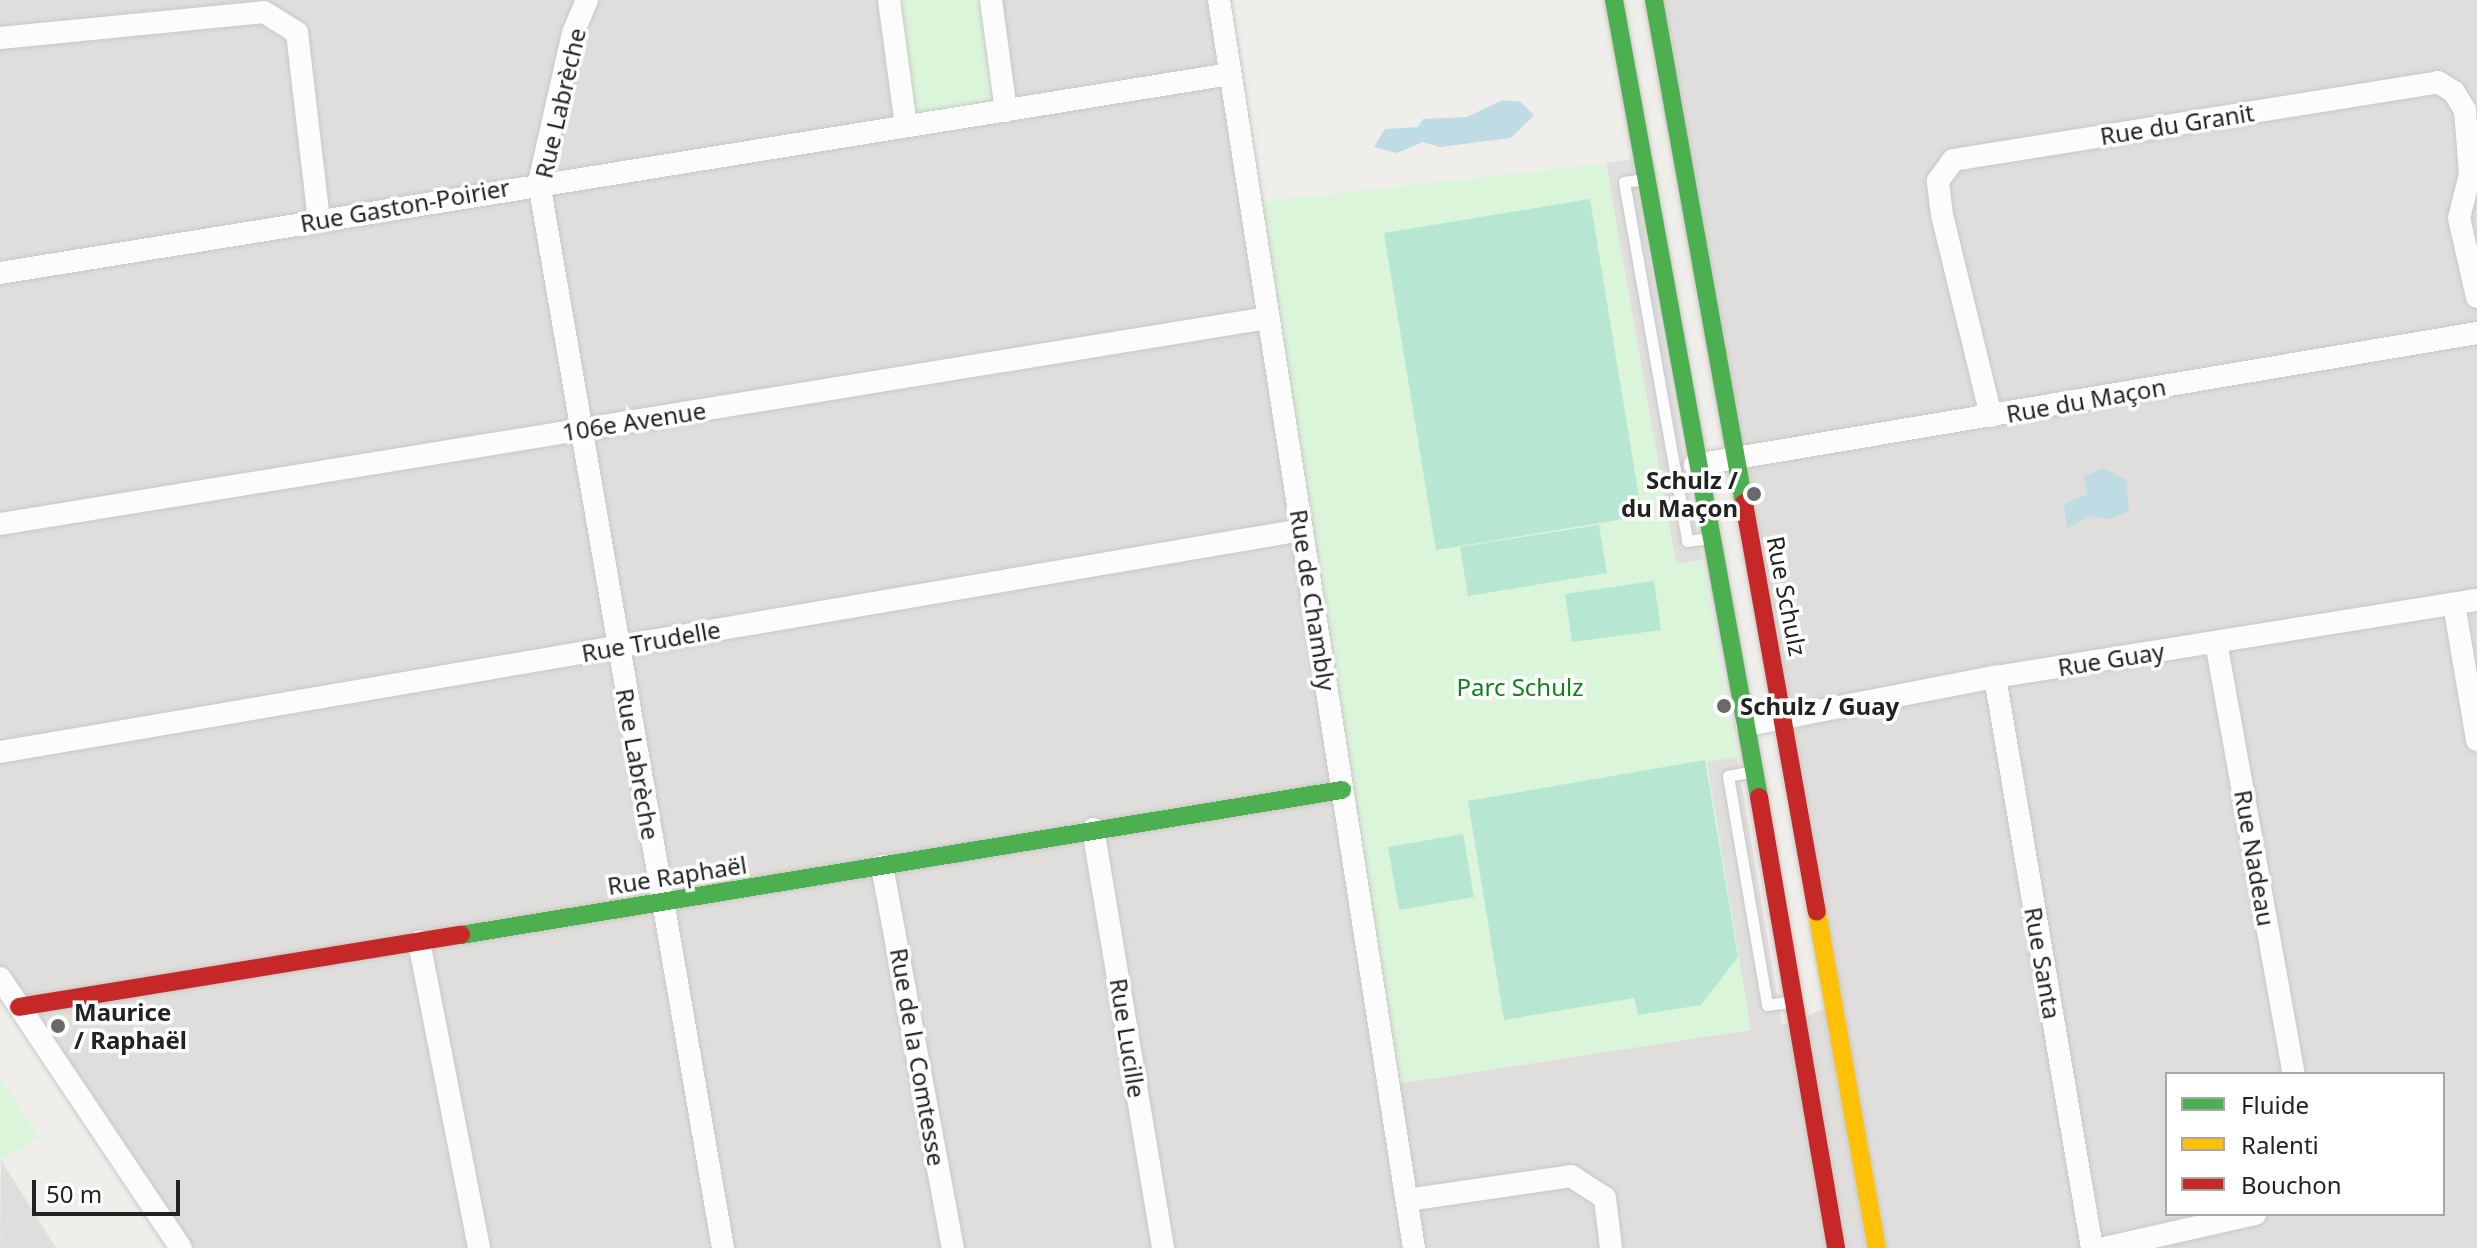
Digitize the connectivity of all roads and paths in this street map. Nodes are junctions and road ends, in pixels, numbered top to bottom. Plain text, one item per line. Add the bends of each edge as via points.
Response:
1 (587, 0) edge
2 (889, 0) edge
3 (991, 0) edge
4 (1219, 0) edge
5 (1614, 0) edge
6 (1654, 0) edge
7 (0, 38) edge
8 (1230, 74) junction
9 (1006, 111) junction
10 (906, 126) junction
11 (1645, 178) junction
12 (539, 183) junction
13 (319, 220) junction
14 (1698, 244) junction
15 (1658, 251) junction
16 (0, 273) edge
17 (2477, 297) edge
18 (1268, 318) junction
19 (2477, 333) edge
20 (1991, 416) junction
21 (581, 429) junction
22 (1737, 458) junction
23 (1695, 465) junction
24 (0, 524) edge
25 (1302, 530) junction
26 (1710, 537) junction
27 (2477, 600) edge
28 (2454, 604) junction
29 (2216, 642) junction
30 (618, 646) junction
31 (1995, 677) junction
32 (1786, 717) junction
33 (1747, 725) junction
34 (2477, 740) edge
35 (0, 752) edge
36 (1755, 771) junction
37 (1342, 790) junction
38 (1093, 829) junction
39 (882, 866) junction
40 (662, 902) junction
41 (419, 942) junction
42 (0, 978) edge
43 (1794, 1001) junction
44 (19, 1007) junction
45 (1838, 1022) junction
46 (1799, 1030) junction
47 (2294, 1072) edge
48 (1407, 1200) junction
49 (2246, 1216) edge
50 (181, 1248) edge
51 (479, 1248) edge
52 (723, 1248) edge
53 (953, 1248) edge
54 (1163, 1248) edge
55 (1414, 1248) edge
56 (1611, 1248) edge
57 (1836, 1248) edge
58 (1877, 1248) edge
59 (2092, 1248) edge
60 (2104, 1248) edge

1 - 12 street, Rue Labrèche via 573,33
2 - 10 street
3 - 9 street
4 - 8 street, Rue de Chambly
5 - 11 street
6 - 14 street, Rue Schulz
7 - 13 street via 264,12 297,33
8 - 9 street, Rue Gaston-Poirier
8 - 18 street, Rue de Chambly
9 - 10 street, Rue Gaston-Poirier
10 - 12 street, Rue Gaston-Poirier
11 - 15 street
11 - 26 lane via 1624,182 1687,541
12 - 13 street, Rue Gaston-Poirier
12 - 21 street, Rue Labrèche
13 - 16 street, Rue Gaston-Poirier
14 - 15 street
14 - 22 street, Rue Schulz
15 - 23 street
17 - 20 street, Rue du Granit via 2459,218 2470,174 2465,110 2454,92 2438,82 1953,160 1938,181 1942,215
18 - 21 street, 106e Avenue
18 - 25 street, Rue de Chambly
19 - 20 street, Rue du Maçon
20 - 22 street, Rue du Maçon
21 - 24 street, 106e Avenue
21 - 30 street, Rue Labrèche
22 - 23 street, Rue du Maçon
22 - 32 street, Rue Schulz
23 - 26 street
25 - 30 street, Rue Trudelle
25 - 37 street, Rue de Chambly
26 - 33 street
27 - 28 street, Rue Guay
28 - 29 street, Rue Guay
28 - 34 street
29 - 31 street, Rue Guay
29 - 47 street, Rue Nadeau
30 - 35 street, Rue Trudelle
30 - 40 street, Rue Labrèche
31 - 32 street, Rue Guay
31 - 59 street, Rue Santa
32 - 33 street, Rue Guay
32 - 45 street, Rue Schulz
33 - 36 street
36 - 43 street
36 - 43 lane via 1728,776 1767,1005
37 - 38 street, Rue Raphaël
37 - 48 street, Rue de Chambly
38 - 39 street, Rue Raphaël
38 - 54 street, Rue Lucille
39 - 40 street, Rue Raphaël
39 - 53 street, Rue de la Comtesse
40 - 41 street, Rue Raphaël
40 - 52 street, Rue Labrèche
41 - 44 street, Rue Raphaël
41 - 51 street
42 - 44 street
43 - 46 street
44 - 50 street
45 - 46 street
45 - 58 street, Rue Schulz
46 - 57 street
48 - 55 street, Rue de Chambly
48 - 56 street via 1571,1176 1605,1198
49 - 60 street

